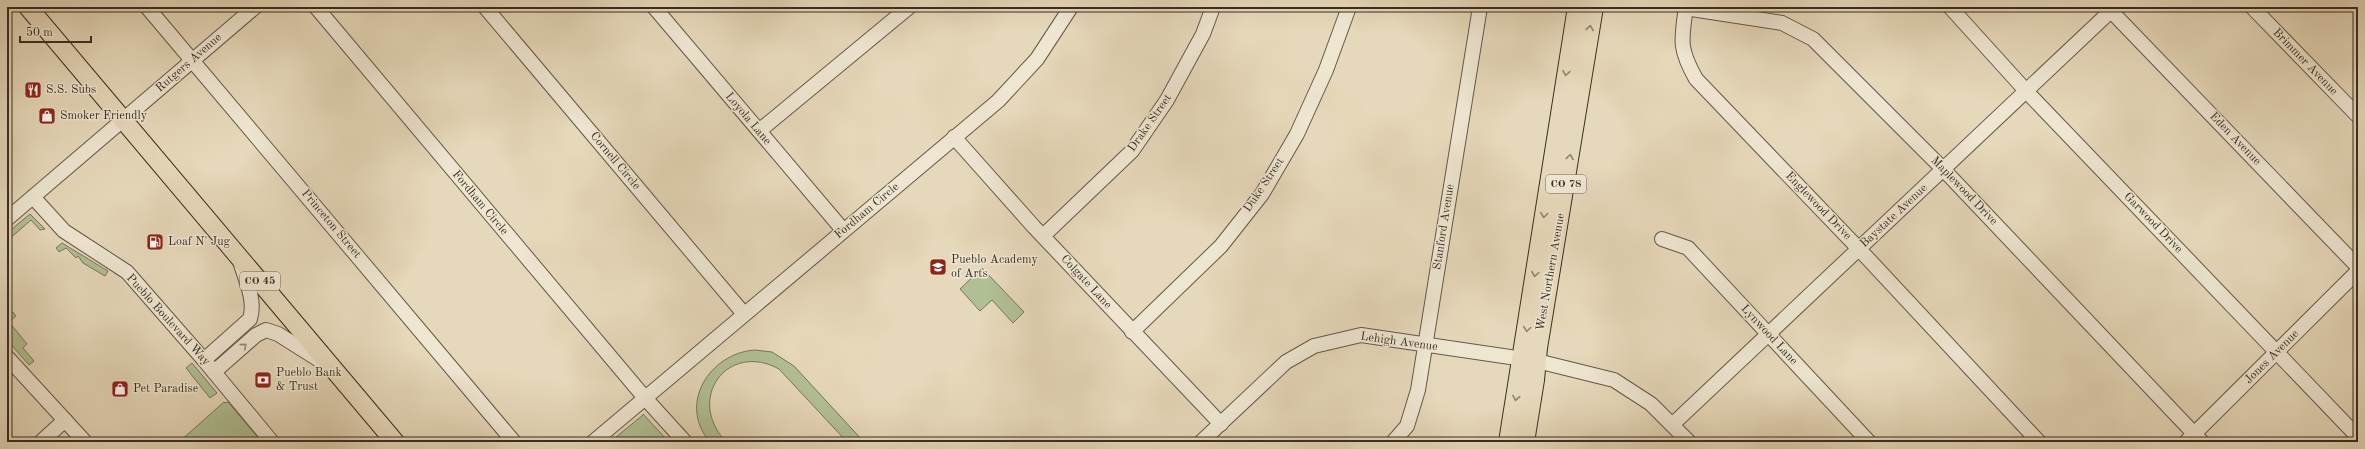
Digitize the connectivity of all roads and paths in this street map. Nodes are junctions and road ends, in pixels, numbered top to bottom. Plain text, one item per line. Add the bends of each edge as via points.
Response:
1 (28, 7) edge
2 (147, 7) edge
3 (255, 7) edge
4 (316, 7) edge
5 (485, 7) edge
6 (654, 7) edge
7 (909, 7) edge
8 (1071, 7) edge
9 (1212, 7) edge
10 (1348, 7) edge
11 (1480, 7) edge
12 (1577, 7) edge
13 (1594, 7) edge
14 (1950, 7) edge
15 (2252, 7) edge
16 (1685, 8) edge
17 (2113, 9) edge
18 (192, 60) junction
19 (2027, 92) junction
20 (2358, 116) edge
21 (124, 120) junction
22 (759, 132) junction
23 (954, 137) junction
24 (1943, 169) junction
25 (33, 197) junction
26 (7, 219) edge
27 (843, 230) junction
28 (1042, 236) junction
29 (1662, 239) dead end
30 (1859, 249) junction
31 (238, 255) junction
32 (2358, 267) edge
33 (2358, 271) edge
34 (744, 314) junction
35 (1132, 332) junction
36 (1768, 335) junction
37 (1425, 346) junction
38 (2277, 352) junction
39 (7, 357) edge
40 (204, 360) junction
41 (1530, 360) junction
42 (334, 369) junction
43 (214, 372) junction
44 (645, 398) junction
45 (65, 420) junction
46 (1221, 424) junction
47 (1673, 424) junction
48 (2358, 437) edge
49 (2194, 439) edge
50 (41, 442) edge
51 (85, 442) edge
52 (272, 442) edge
53 (395, 442) edge
54 (514, 442) edge
55 (593, 442) edge
56 (685, 442) edge
57 (1201, 442) edge
58 (1393, 442) edge
59 (1508, 442) edge
60 (1525, 442) edge
61 (1689, 442) edge
62 (1869, 442) edge
63 (2039, 442) edge

1 - 21 main road, CO 45
2 - 18 street, Princeton Street
3 - 18 street, Rutgers Avenue
4 - 44 street, Fordham Circle
5 - 34 street, Cornell Circle
6 - 22 street, Loyola Lane
7 - 22 street
8 - 23 street, Fordham Circle via 1053,36 1018,82
9 - 28 street, Drake Street via 1202,34 1167,100 1132,151
10 - 35 street, Duke Street via 1326,70 1297,134 1262,194 1221,246
11 - 37 street, Stanford Avenue
12 -> 41 main road, West Northern Avenue / CO 78
41 -> 13 main road, West Northern Avenue / CO 78
14 - 19 street, Garwood Drive
15 - 20 street, Brimmer Avenue
16 - 24 street, Maplewood Drive via 1782,23 1813,39
16 - 30 street, Englewood Drive via 1681,38 1684,58 1696,79
17 - 19 street, Baystate Avenue
17 - 32 street, Eden Avenue
18 - 21 street, Rutgers Avenue
18 - 54 street, Princeton Street
19 - 24 street, Baystate Avenue
19 - 38 street, Garwood Drive
21 - 25 street, Rutgers Avenue
21 - 31 main road, CO 45
22 - 27 street, Loyola Lane
23 - 27 street, Fordham Circle
23 - 28 street, Colgate Lane
24 - 30 street, Baystate Avenue
24 - 49 street, Maplewood Drive
25 - 26 street, Rutgers Avenue
25 - 40 street, Pueblo Boulevard Way via 64,231 127,272
27 - 34 street, Fordham Circle
28 - 35 street, Colgate Lane
29 - 36 street, Lynwood Lane via 1688,248
30 - 36 street, Baystate Avenue
30 - 63 street, Englewood Drive
31 - 40 street via 250,294 252,312 246,324
31 - 42 main road, CO 45
33 - 38 street, Jones Avenue
34 - 44 street, Fordham Circle
35 - 46 street, Colgate Lane
36 - 47 street, Baystate Avenue
36 - 62 street, Lynwood Lane
37 - 41 street, Lehigh Avenue
37 - 46 street, Lehigh Avenue via 1361,335 1314,346 1286,362
37 - 58 street, Stanford Avenue via 1418,390 1407,426
38 - 48 street, Garwood Drive
38 - 49 street, Jones Avenue
39 - 45 street
40 - 43 street, Pueblo Boulevard Way
41 - 47 street, Lehigh Avenue via 1614,380 1651,404
41 -> 59 main road, West Northern Avenue / CO 78
41 - 60 main road, West Northern Avenue / CO 78
43 -> 42 street via 256,335 266,330 278,334
42 - 53 main road, CO 45
43 - 52 street, Pueblo Boulevard Way
44 - 55 street, Fordham Circle
44 - 56 street
45 - 50 street
45 - 51 street
46 - 57 street, Lehigh Avenue
47 - 61 street, Lehigh Avenue

